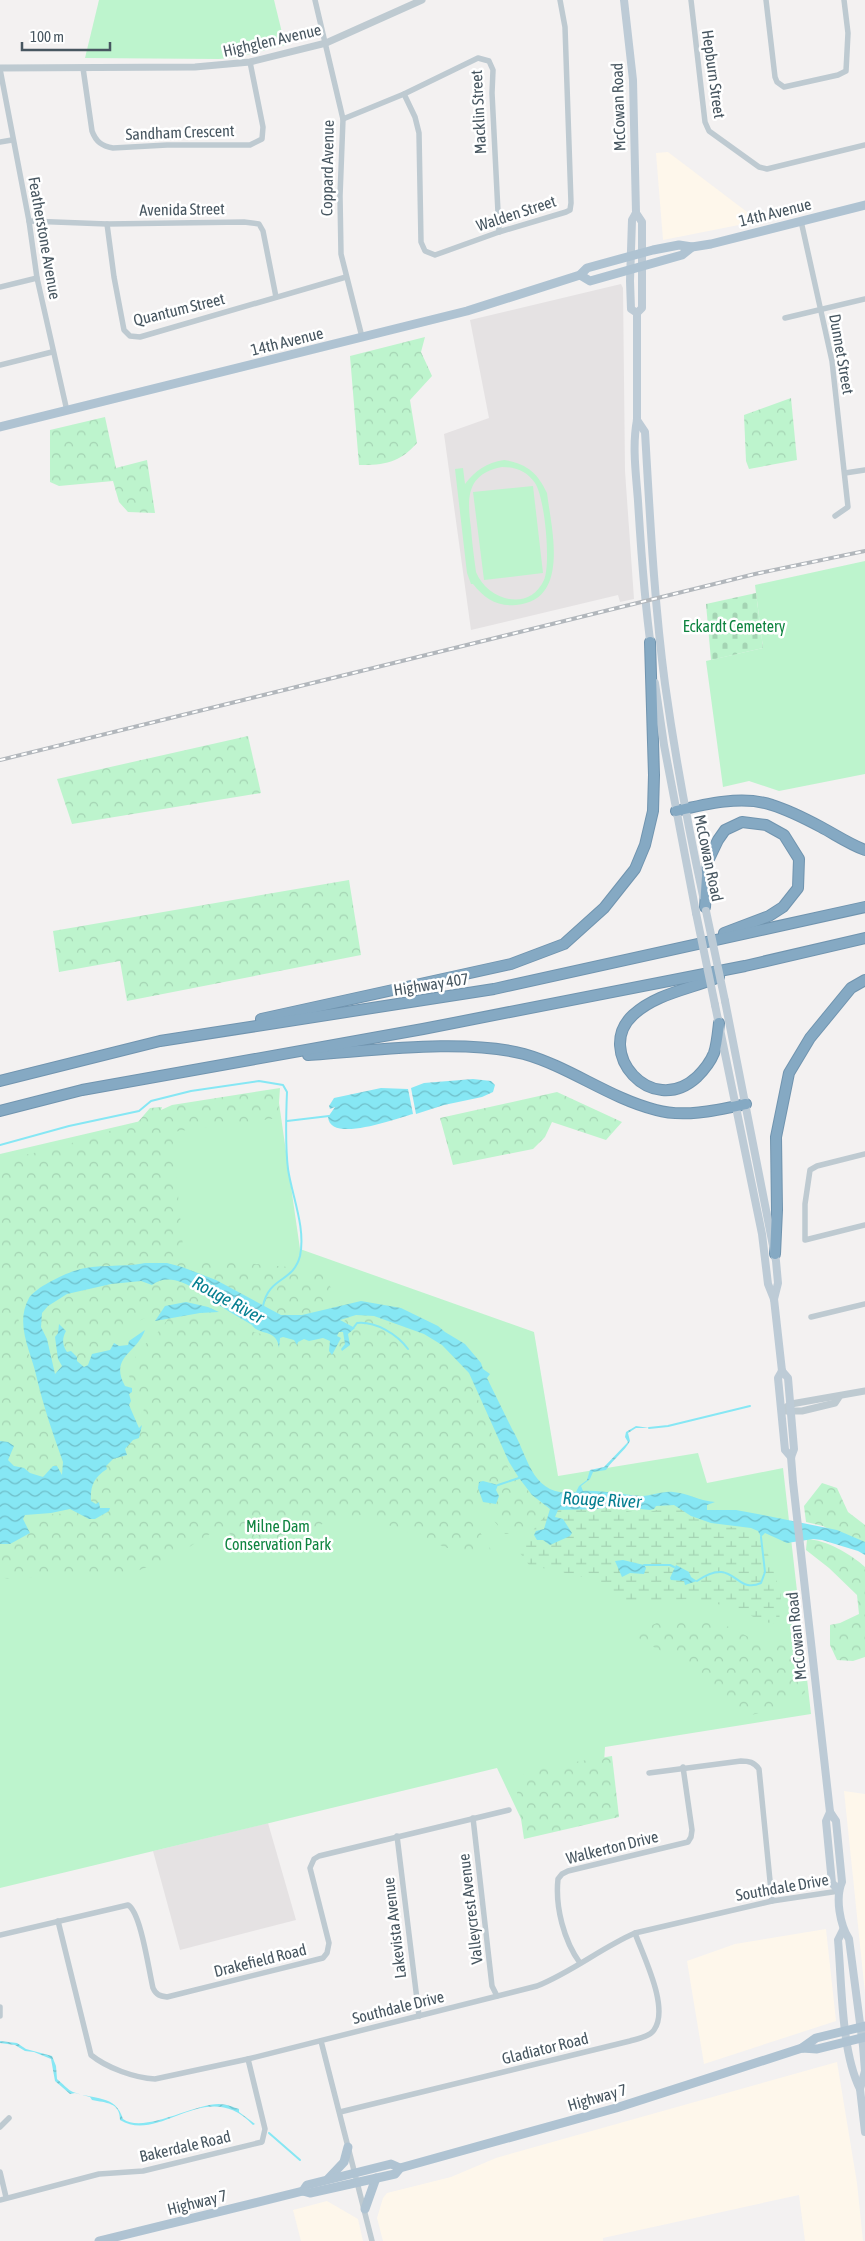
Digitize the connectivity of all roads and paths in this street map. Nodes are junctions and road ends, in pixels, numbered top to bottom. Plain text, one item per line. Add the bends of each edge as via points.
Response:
1 (315, 0) edge
2 (422, 0) edge
3 (560, 0) edge
4 (624, 0) edge
5 (691, 0) edge
6 (766, 0) edge
7 (844, 0) edge
8 (410, 2) edge
9 (326, 43) junction
10 (250, 62) junction
11 (0, 68) edge
12 (83, 68) junction
13 (404, 94) junction
14 (343, 119) junction
15 (12, 140) junction
16 (0, 142) edge
17 (865, 145) edge
18 (865, 205) edge
19 (636, 213) junction
20 (29, 221) junction
21 (801, 221) junction
22 (106, 224) junction
23 (499, 232) junction
24 (692, 247) junction
25 (642, 253) junction
26 (631, 256) junction
27 (641, 266) junction
28 (630, 269) junction
29 (580, 275) junction
30 (346, 277) junction
31 (38, 278) junction
32 (0, 287) edge
33 (276, 297) junction
34 (865, 299) edge
35 (820, 309) junction
36 (637, 313) junction
37 (785, 318) dead end
38 (362, 337) junction
39 (52, 352) junction
40 (0, 365) edge
41 (67, 412) junction
42 (637, 420) junction
43 (0, 428) edge
44 (865, 470) edge
45 (845, 473) junction
46 (835, 516) dead end
47 (650, 642) junction
48 (681, 810) junction
49 (865, 850) edge
50 (865, 907) edge
51 (703, 910) junction
52 (865, 938) edge
53 (690, 946) junction
54 (744, 966) junction
55 (865, 980) edge
56 (720, 1023) junction
57 (160, 1042) junction
58 (260, 1058) junction
59 (0, 1081) edge
60 (741, 1105) junction
61 (0, 1111) edge
62 (865, 1154) edge
63 (865, 1226) edge
64 (775, 1254) junction
65 (774, 1298) junction
66 (865, 1304) edge
67 (811, 1317) dead end
68 (782, 1371) junction
69 (865, 1391) edge
70 (791, 1409) junction
71 (782, 1410) junction
72 (791, 1457) junction
73 (683, 1767) junction
74 (649, 1773) dead end
75 (508, 1810) dead end
76 (473, 1818) junction
77 (397, 1836) junction
78 (838, 1891) junction
79 (772, 1900) junction
80 (58, 1921) junction
81 (843, 1930) junction
82 (635, 1933) junction
83 (0, 1935) edge
84 (580, 1963) junction
85 (497, 1996) junction
86 (0, 2007) edge
87 (0, 2016) edge
88 (419, 2016) junction
89 (863, 2027) edge
90 (846, 2031) junction
91 (863, 2038) edge
92 (321, 2041) junction
93 (848, 2041) junction
94 (802, 2048) junction
95 (248, 2059) junction
96 (860, 2089) junction
97 (340, 2112) junction
98 (9, 2118) dead end
99 (0, 2127) edge
100 (865, 2132) edge
101 (348, 2147) junction
102 (400, 2168) junction
103 (0, 2172) edge
104 (354, 2172) junction
105 (376, 2178) junction
106 (328, 2179) junction
107 (357, 2183) junction
108 (303, 2191) junction
109 (3, 2199) edge
110 (365, 2209) junction
111 (99, 2241) edge
112 (372, 2241) edge

1 - 9 street, Coppard Avenue
2 - 8 street, Highglen Avenue
3 - 23 street, Walden Street via 565,28 570,210
4 - 19 main road, McCowan Road via 633,80
5 - 17 street, Hepburn Street via 705,122 709,130 767,170
6 - 7 street via 775,76 784,87 846,71 848,33
8 - 9 street, Highglen Avenue
9 - 10 street, Highglen Avenue
9 - 14 street, Coppard Avenue
10 - 12 street, Highglen Avenue via 195,67
10 - 12 street, Sandham Crescent via 263,127 262,138 250,144 105,146 96,140 92,131
11 - 12 street, Highglen Avenue
11 - 15 street, Featherstone Avenue
13 - 14 street, Macklin Street
13 - 23 street, Walden Street via 418,125 421,242 425,251 435,255
13 - 23 street, Macklin Street via 478,58 489,61 493,70
14 - 30 street, Coppard Avenue via 340,215 341,254
15 - 16 street
15 - 20 street, Featherstone Avenue
18 - 21 main road, 14th Avenue
19 - 25 main road, McCowan Road via 642,222
19 - 26 main road, McCowan Road via 632,220
20 - 22 street, Avenida Street
20 - 31 street, Featherstone Avenue
21 - 24 main road, 14th Avenue
21 - 35 street, Dunnet Street
22 - 33 street, Avenida Street via 259,224
22 - 33 street, Quantum Street via 124,330 130,336 140,337
24 - 25 main road, 14th Avenue via 679,245
24 - 27 main road, 14th Avenue via 682,255
25 - 26 main road, 14th Avenue
25 - 27 main road, McCowan Road
26 - 28 main road, McCowan Road
26 - 29 main road, 14th Avenue via 588,268
27 - 28 main road, 14th Avenue
27 - 36 main road, McCowan Road via 642,308
28 - 29 main road, 14th Avenue via 590,281
28 - 36 main road, McCowan Road via 631,309
29 - 38 main road, 14th Avenue via 467,311
30 - 33 street, Quantum Street
30 - 38 street, Coppard Avenue
31 - 32 street
31 - 39 street, Featherstone Avenue
34 - 35 street
35 - 37 street
35 - 45 street, Dunnet Street via 833,370
36 - 42 main road, McCowan Road
38 - 41 main road, 14th Avenue
39 - 40 street
39 - 41 street, Featherstone Avenue
41 - 43 main road, 14th Avenue
42 - 47 main road, McCowan Road via 636,469 643,591
42 - 48 main road, McCowan Road via 645,432 654,579
44 - 45 street
45 - 46 street, Dunnet Street via 848,507
47 - 48 main road, McCowan Road via 664,745
47 - 57 highway via 655,790 645,845 635,869 604,908 564,944 511,964
48 - 49 highway via 743,801 770,804
48 - 51 main road, McCowan Road
50 - 53 highway, Highway 407
51 - 53 highway via 708,861 726,830 742,822 766,825 784,835 799,859 798,888 783,908
51 - 56 main road, McCowan Road, bridge
51 - 60 main road, McCowan Road, bridge via 726,1001
52 - 54 highway
53 - 57 highway, Highway 407 via 494,989
54 - 56 highway via 651,1001 632,1015 623,1029 620,1047 623,1062 646,1086 668,1092 686,1087 710,1061
54 - 58 highway
55 - 64 highway via 851,988 810,1038 789,1073 776,1137
56 - 60 main road, McCowan Road
57 - 59 highway, Highway 407
58 - 60 highway via 428,1048 488,1048 524,1054 657,1111 691,1113
58 - 61 highway via 82,1090
60 - 64 main road, McCowan Road
60 - 65 main road, McCowan Road via 768,1284
62 - 63 street via 810,1170 805,1240
64 - 65 main road, McCowan Road via 778,1284
65 - 68 main road, McCowan Road
66 - 67 street
68 - 70 main road, McCowan Road via 788,1378
68 - 71 main road, McCowan Road via 778,1378
69 - 70 street via 839,1397 835,1403
70 - 71 street
70 - 72 main road, McCowan Road via 794,1449
71 - 72 main road, McCowan Road via 785,1450
72 - 78 main road, McCowan Road via 830,1812 836,1821 842,1882
73 - 74 street
73 - 79 street via 741,1761 756,1765
73 - 84 street, Walkerton Drive via 692,1830 688,1842 568,1871 558,1879 564,1930 569,1948
75 - 76 street, Drakefield Road
76 - 77 street, Drakefield Road
76 - 85 street, Valleycrest Avenue via 492,1986
77 - 80 street, Drakefield Road via 314,1859 310,1868 329,1943 324,1958 314,1961 167,1997 156,1994 153,1988 133,1908 128,1905 116,1907
77 - 88 street, Lakevista Avenue
78 - 79 street, Southdale Drive
78 - 81 main road, McCowan Road
79 - 82 street, Southdale Drive
80 - 83 street, Drakefield Road
80 - 95 street, Southdale Drive via 91,2055 99,2062 155,2079
81 - 89 main road, McCowan Road via 849,1939
81 - 90 main road, McCowan Road via 838,1940
82 - 84 street, Southdale Drive
82 - 97 street, Gladiator Road via 658,1994 659,2020 654,2031 630,2041
84 - 85 street, Southdale Drive via 537,1986
85 - 88 street, Southdale Drive
86 - 87 street
88 - 92 street, Southdale Drive
89 - 90 main road, Highway 7
89 - 91 main road, McCowan Road
90 - 93 main road, McCowan Road
90 - 94 main road, Highway 7 via 816,2038
91 - 93 main road, Highway 7
91 - 96 main road, McCowan Road via 865,2070
92 - 95 street, Southdale Drive
92 - 97 street
93 - 94 main road, Highway 7 via 817,2049
93 - 96 main road, McCowan Road via 852,2073
94 - 102 main road, Highway 7 via 616,2108
95 - 109 street, Bakerdale Road via 266,2129 262,2142 143,2171 99,2174
96 - 100 main road, McCowan Road
97 - 101 street
98 - 99 street
101 - 104 street
101 - 106 main road via 344,2162
102 - 104 main road, Highway 7 via 391,2164
102 - 105 main road, Highway 7 via 395,2174
103 - 109 street
104 - 106 main road, Highway 7
104 - 107 street
105 - 107 main road, Highway 7
105 - 110 main road
106 - 108 main road, Highway 7 via 308,2185
107 - 108 main road, Highway 7 via 310,2193
107 - 110 street
108 - 111 main road, Highway 7
110 - 112 street

